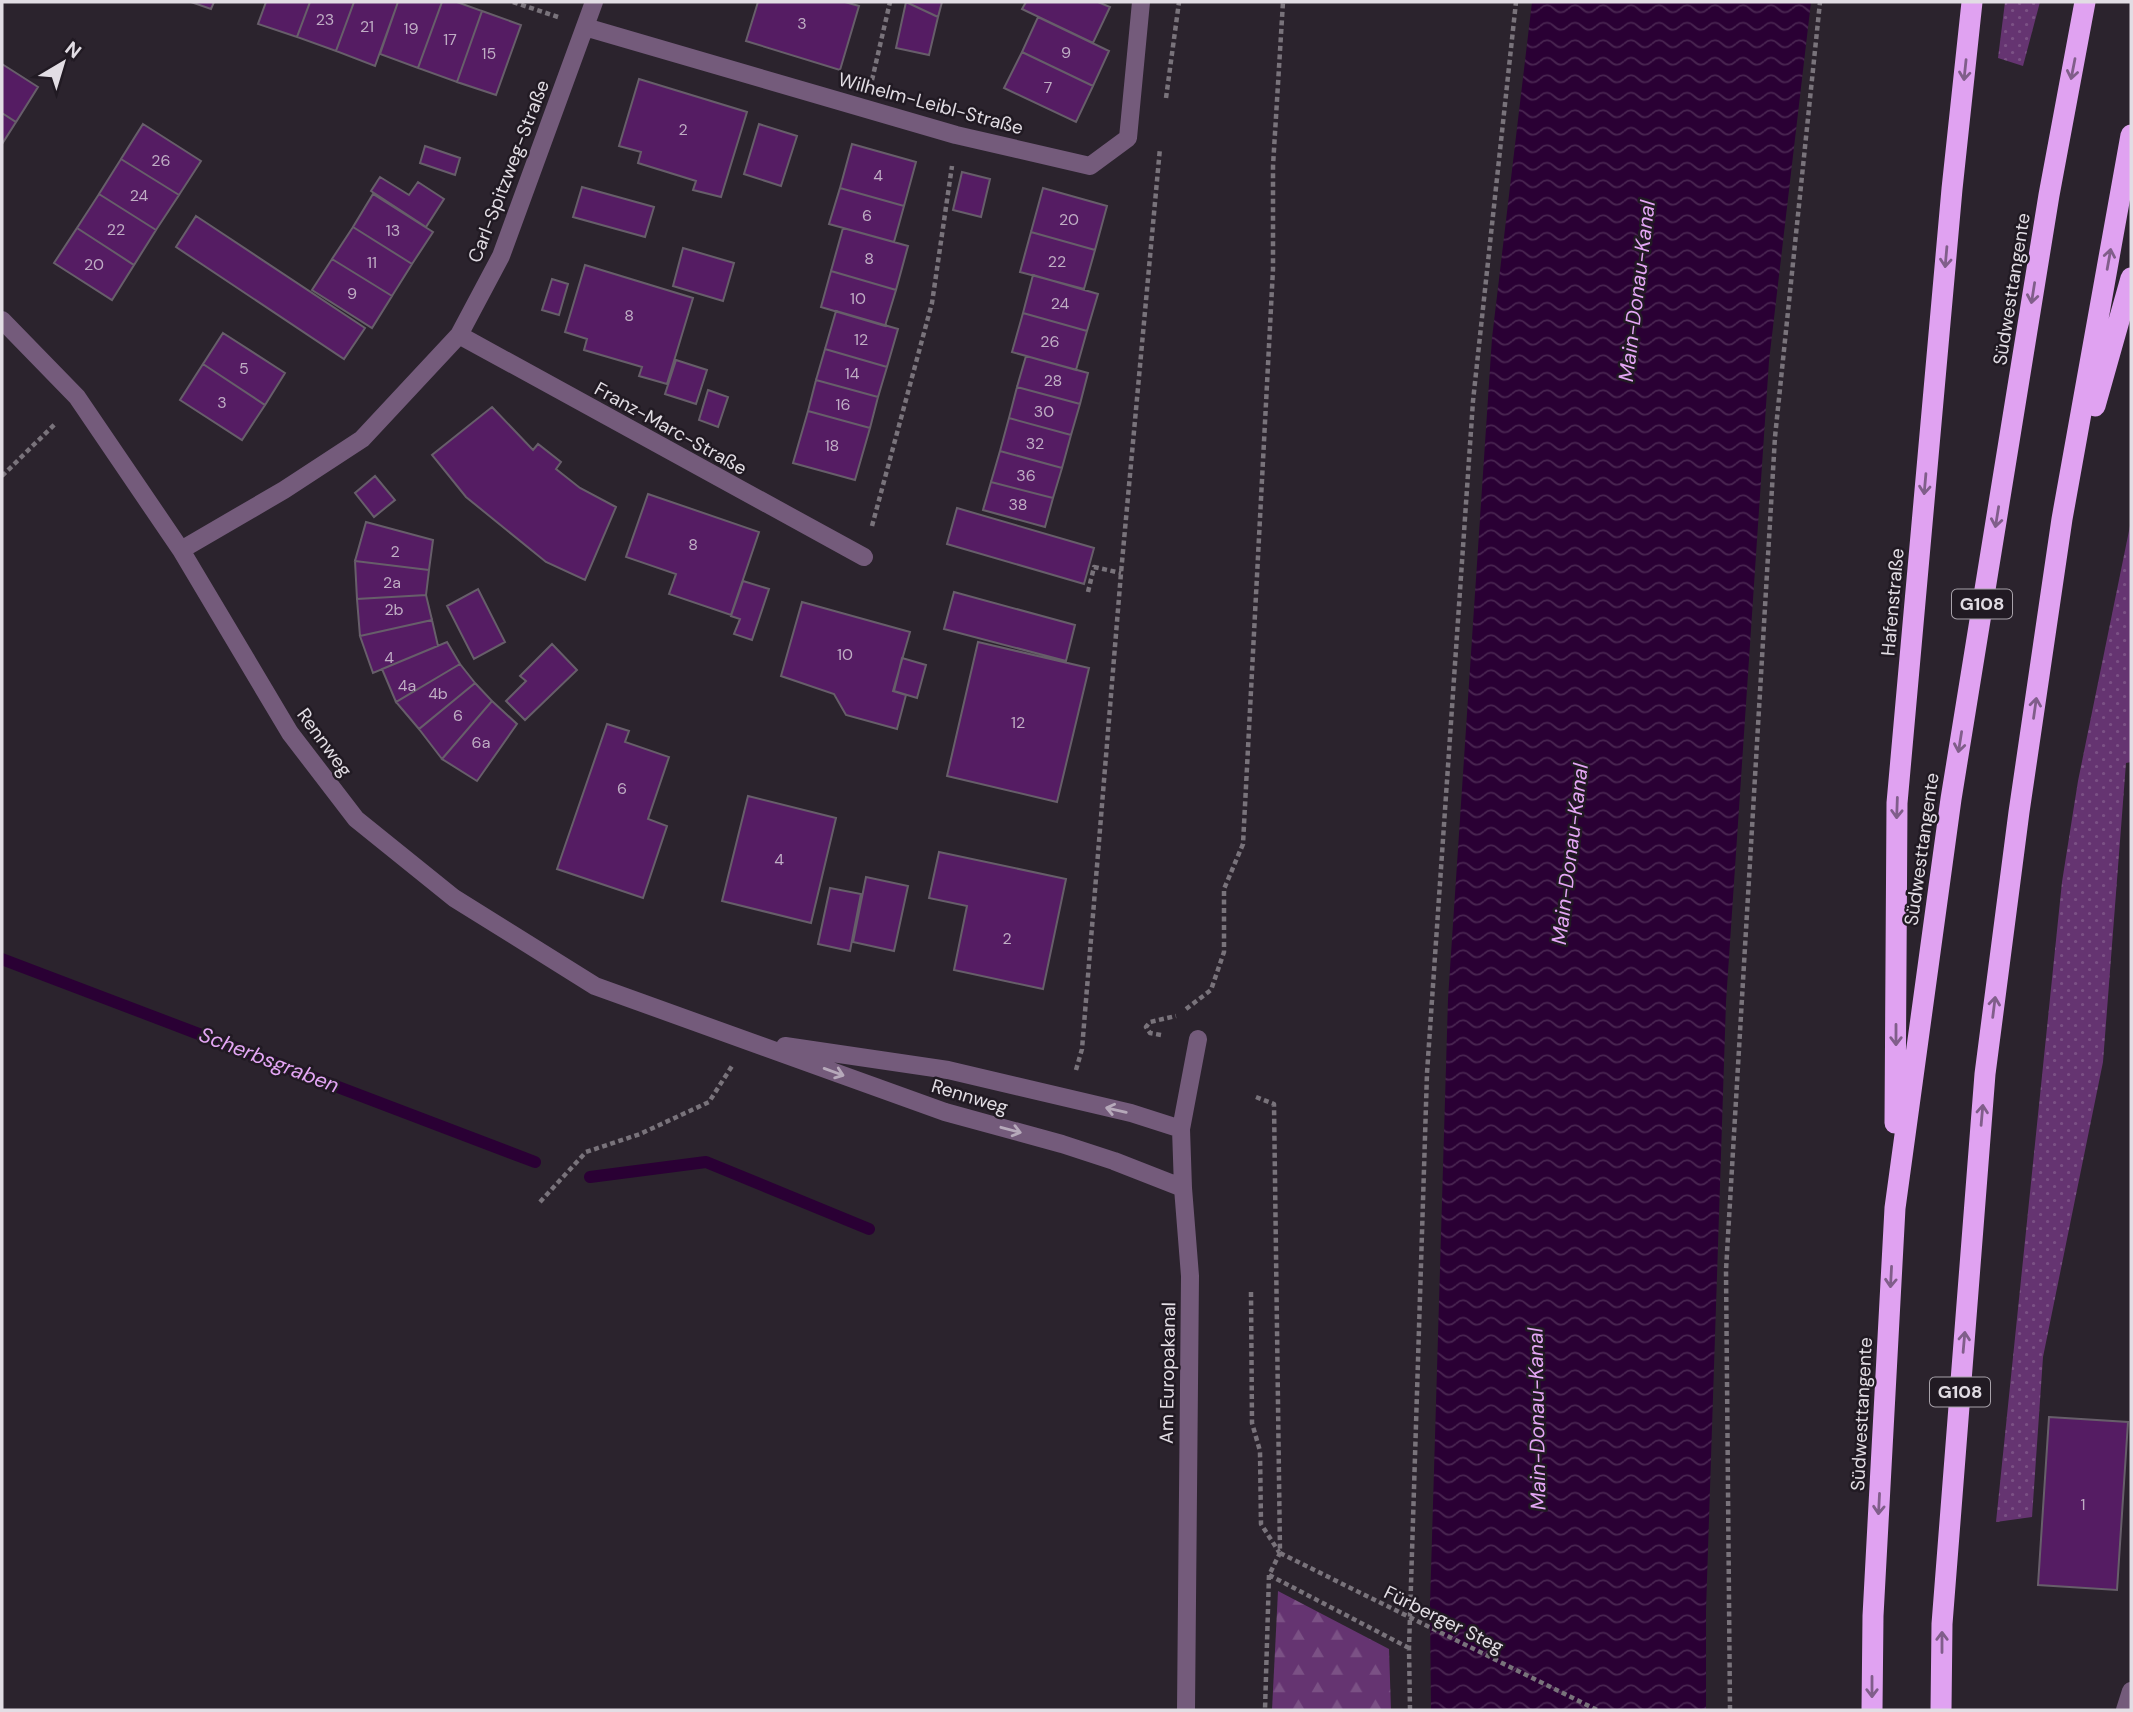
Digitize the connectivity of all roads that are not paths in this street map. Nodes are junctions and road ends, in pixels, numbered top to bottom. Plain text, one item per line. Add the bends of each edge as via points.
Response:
1 (594, 2) edge
2 (1141, 2) edge
3 (1972, 2) edge
4 (2085, 2) edge
5 (585, 27) junction
6 (2131, 135) edge
7 (2131, 278) edge
8 (2, 320) edge
9 (459, 335) junction
10 (2062, 519) junction
11 (181, 550) junction
12 (864, 557) road end
13 (1198, 1039) dead end
14 (747, 1041) junction
15 (1181, 1129) junction
16 (1183, 1188) junction
17 (1895, 1208) junction
18 (2131, 1691) edge
19 (1186, 1710) edge
20 (1872, 1710) edge
21 (1941, 1710) edge
22 (2124, 1710) edge

1 - 5 street, Carl-Spitzweg-Straße
2 - 5 street, Wilhelm-Leibl-Straße via 1128,138 1090,166 956,135
3 -> 17 highway, Hafenstraße via 1897,803
4 -> 17 highway, Südwesttangente / G108 via 2049,195 1951,799
5 - 9 street, Carl-Spitzweg-Straße via 500,256
10 -> 6 highway, G108
7 - 10 highway
8 - 11 street, Rennweg via 77,397
9 - 11 street, Carl-Spitzweg-Straße via 362,439
9 - 12 street, Franz-Marc-Straße
21 -> 10 highway, G108 via 1942,1624 1985,1074
11 - 14 street, Rennweg via 290,733 356,819 454,898 595,986
13 - 15 street, Am Europakanal
15 -> 14 street, Rennweg via 948,1070
14 -> 16 street, Rennweg via 945,1112 1062,1144
15 - 16 street, Am Europakanal
16 - 19 street, Am Europakanal via 1189,1276
17 -> 20 highway, Südwesttangente / G108 via 1872,1616
18 - 22 street

